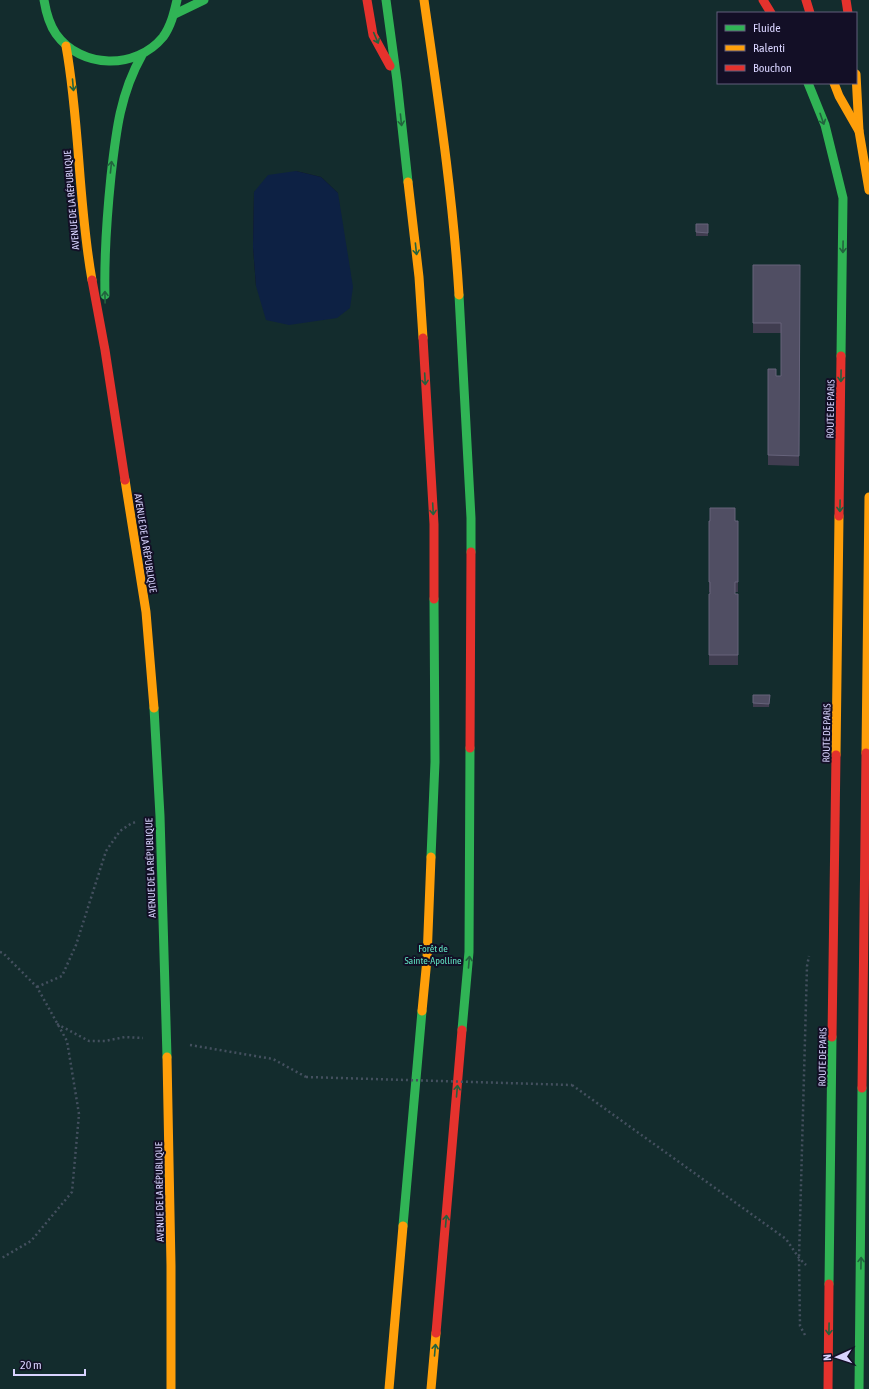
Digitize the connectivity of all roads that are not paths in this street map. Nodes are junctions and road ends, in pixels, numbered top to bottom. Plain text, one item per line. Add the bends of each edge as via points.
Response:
1 (44, 0) edge
2 (177, 0) edge
3 (204, 0) edge
4 (367, 0) edge
5 (386, 0) edge
6 (424, 0) edge
7 (763, 0) edge
8 (806, 0) edge
9 (846, 0) edge
10 (770, 12) edge
11 (810, 12) edge
12 (848, 12) edge
13 (175, 14) junction
14 (66, 46) junction
15 (142, 55) junction
16 (397, 82) junction
17 (808, 84) edge
18 (834, 84) edge
19 (857, 84) edge
20 (859, 131) junction
21 (869, 190) edge
22 (105, 350) junction
23 (869, 498) edge
24 (171, 1389) edge
25 (389, 1389) edge
26 (432, 1389) edge
27 (828, 1389) edge
28 (859, 1389) edge

1 - 14 main road via 47,18
2 - 13 main road
3 - 13 main road
4 -> 16 main road via 373,35
5 - 16 main road
26 -> 6 main road via 470,952 471,518 457,267 445,147
7 - 10 main road
8 - 11 main road
9 - 12 main road
13 - 15 main road via 168,30
14 - 15 main road via 85,58 104,62 123,62
14 -> 22 main road, AVENUE DE LA RÉPUBLIQUE via 72,80 86,247
22 -> 15 main road, AVENUE DE LA RÉPUBLIQUE via 106,235 115,135 128,82
16 -> 25 main road via 419,277 434,524 435,762 427,958
17 -> 27 main road, ROUTE DE PARIS via 831,143 843,198
18 - 20 main road
19 - 20 main road
20 - 21 main road
22 - 24 main road, AVENUE DE LA RÉPUBLIQUE via 146,612 154,706 160,816 171,1235
28 -> 23 main road

